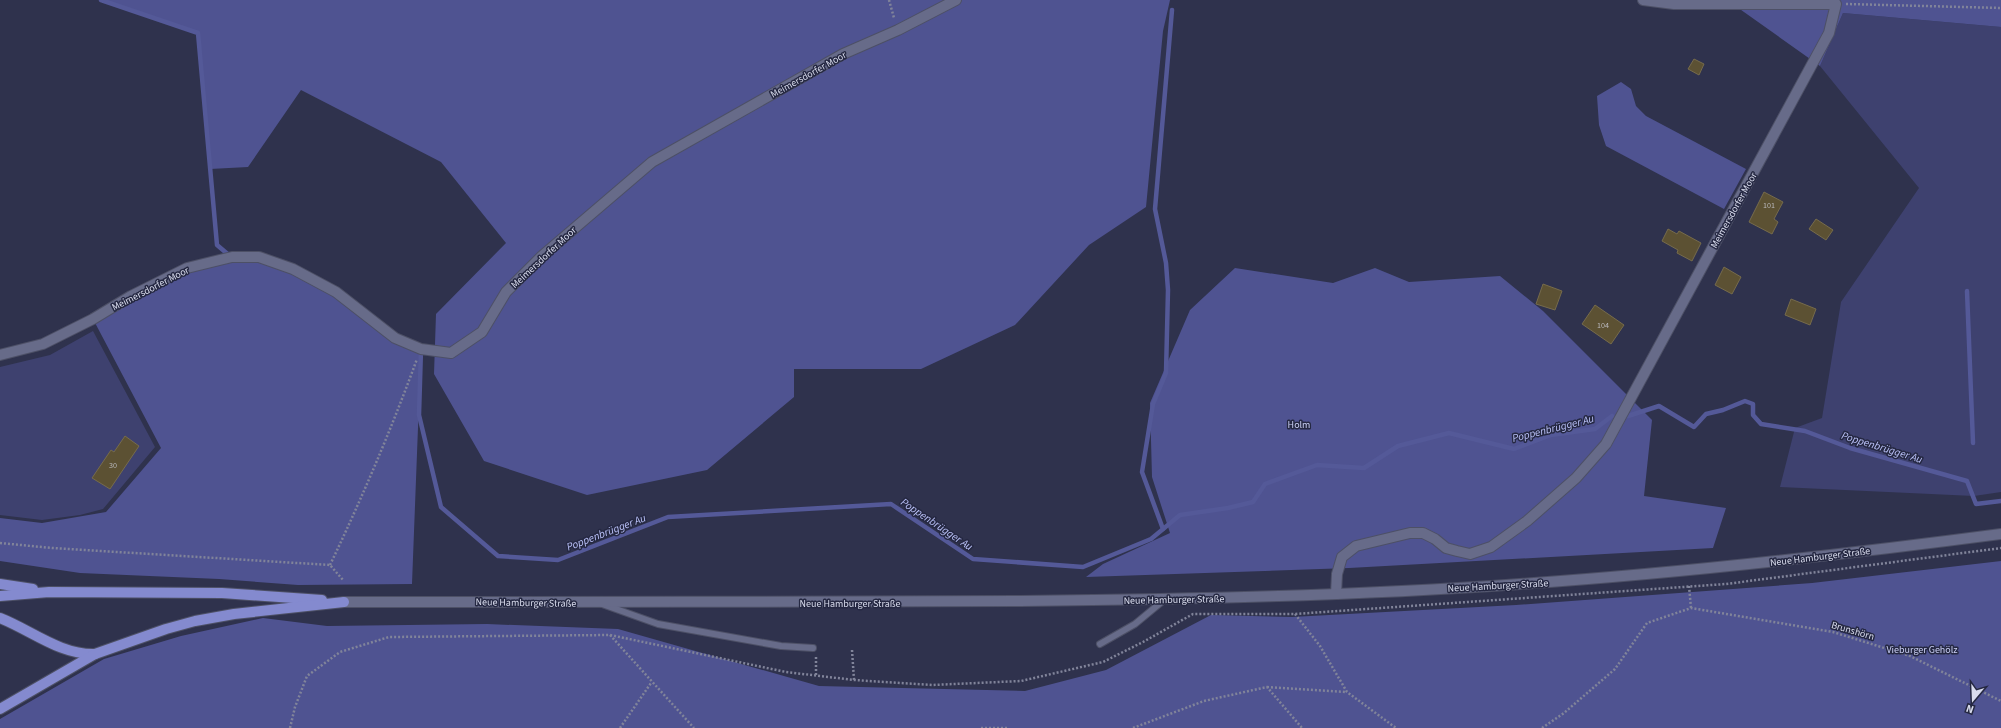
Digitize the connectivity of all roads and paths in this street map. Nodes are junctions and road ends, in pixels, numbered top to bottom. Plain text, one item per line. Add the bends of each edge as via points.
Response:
1 (888, 0) edge
2 (956, 0) edge
3 (1644, 0) edge
4 (1836, 4) junction
5 (2001, 8) edge
6 (898, 30) junction
7 (421, 349) junction
8 (0, 355) edge
9 (2001, 534) edge
10 (0, 543) edge
11 (2001, 548) edge
12 (330, 565) junction
13 (343, 580) dead end
14 (0, 584) edge
15 (1689, 586) junction
16 (48, 592) junction
17 (1336, 594) junction
18 (0, 596) edge
19 (1164, 600) junction
20 (344, 602) junction
21 (599, 603) junction
22 (1690, 608) junction
23 (1295, 614) junction
24 (0, 618) edge
25 (610, 635) junction
26 (1100, 644) dead end
27 (814, 648) joint
28 (852, 650) dead end
29 (95, 654) junction
30 (816, 676) junction
31 (854, 680) junction
32 (651, 683) junction
33 (1267, 687) junction
34 (1347, 692) junction
35 (2001, 701) edge
36 (0, 709) edge
37 (290, 728) edge
38 (620, 728) edge
39 (694, 728) edge
40 (981, 728) edge
41 (1009, 728) edge
42 (1132, 728) edge
43 (1302, 728) edge
44 (1396, 728) edge
45 (1542, 728) edge

1 - 6 path
2 - 6 street, Meimersdorfer Moor
3 - 4 street via 1681,4
4 - 5 path
4 - 17 street, Meimersdorfer Moor via 1829,33 1606,444 1576,478 1527,521 1491,547 1470,554 1446,548 1423,533 1410,533 1356,546 1342,557 1337,574
6 - 7 street, Meimersdorfer Moor via 843,54 652,162 537,261 506,292 482,332 450,353
7 - 8 street, Meimersdorfer Moor via 396,338 336,292 293,269 258,257 232,257 187,268 43,344
7 - 12 path via 364,495
9 - 17 street, Neue Hamburger Straße via 1698,570
10 - 12 path
11 - 15 path via 1734,583
12 - 13 path
14 - 16 main road
15 - 22 path
15 - 23 path
16 - 18 main road
16 - 20 main road via 222,593
17 - 19 street, Neue Hamburger Straße
19 - 21 street, Neue Hamburger Straße
19 - 26 lane via 1135,624
20 - 21 street, Neue Hamburger Straße
20 - 29 main road via 234,614 195,621
21 - 27 lane via 658,624 781,646
22 - 35 path, Brunshörn via 1834,632 1910,656
22 - 45 path via 1647,623 1615,669 1564,713
23 - 31 path via 1193,614 1103,662 1021,681 932,685
23 - 34 path via 1320,646
24 - 29 main road via 56,646
25 - 30 path
25 - 32 path
25 - 37 path via 389,637 340,652 306,676
27 - 30 path
28 - 31 path
29 - 36 main road
30 - 31 path
32 - 38 path
32 - 39 path
33 - 34 path
33 - 42 path via 1204,701
33 - 43 path
34 - 44 path
40 - 41 path

